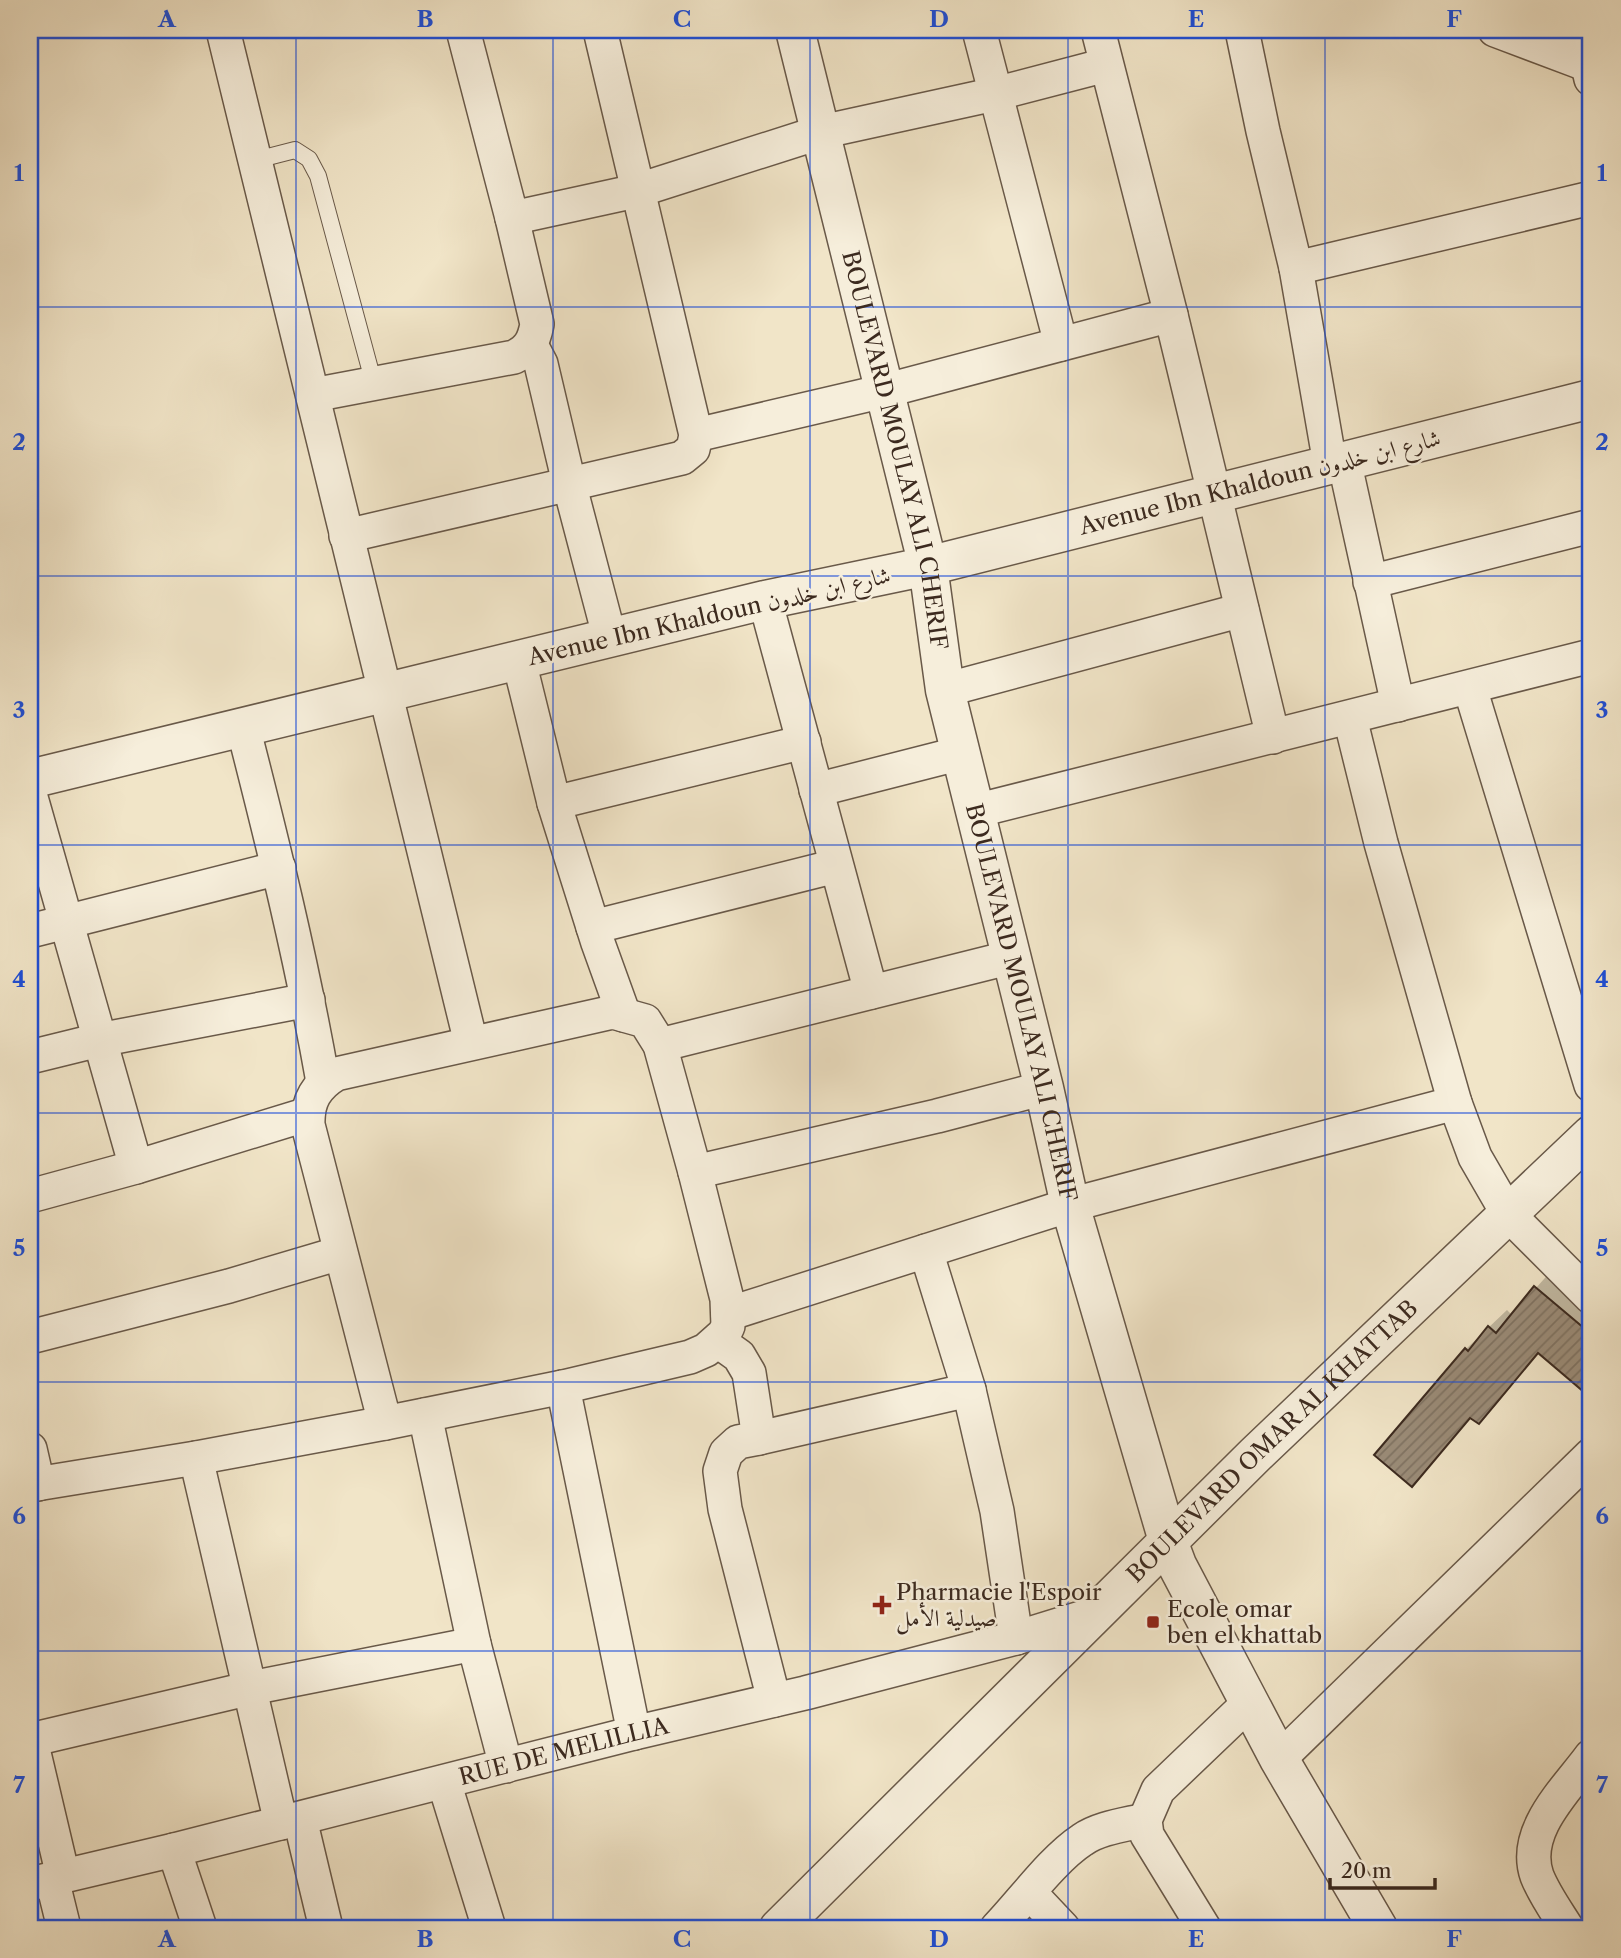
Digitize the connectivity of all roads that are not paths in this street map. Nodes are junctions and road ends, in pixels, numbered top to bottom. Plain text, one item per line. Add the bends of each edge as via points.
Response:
1 (223, 30) edge
2 (463, 30) edge
3 (600, 30) edge
4 (794, 30) edge
5 (979, 30) edge
6 (1098, 30) edge
7 (1242, 30) edge
8 (1495, 30) edge
9 (1580, 30) edge
10 (1106, 65) junction
11 (1590, 72) edge
12 (995, 94) junction
13 (821, 132) junction
14 (256, 160) junction
15 (636, 191) junction
16 (1591, 198) edge
17 (512, 218) junction
18 (1296, 268) junction
19 (1171, 315) junction
20 (1061, 344) junction
21 (531, 345) junction
22 (374, 384) junction
23 (884, 391) junction
24 (313, 395) junction
25 (1591, 399) edge
26 (696, 435) junction
27 (1337, 462) junction
28 (569, 483) junction
29 (1213, 493) junction
30 (1591, 526) edge
31 (346, 536) junction
32 (928, 566) junction
33 (1370, 582) junction
34 (765, 600) junction
35 (1242, 610) junction
36 (610, 639) junction
37 (1591, 656) edge
38 (519, 661) junction
39 (1470, 688) junction
40 (945, 690) junction
41 (385, 693) junction
42 (1398, 705) junction
43 (1350, 718) junction
44 (243, 726) junction
45 (1273, 737) junction
46 (804, 742) junction
47 (961, 753) junction
48 (30, 779) edge
49 (816, 790) junction
50 (30, 794) edge
51 (554, 803) junction
52 (975, 811) junction
53 (836, 866) junction
54 (279, 868) junction
55 (66, 922) junction
56 (593, 927) junction
57 (30, 931) edge
58 (1012, 957) junction
59 (871, 992) junction
60 (308, 1000) junction
61 (624, 1014) junction
62 (99, 1040) junction
63 (471, 1043) junction
64 (660, 1045) junction
65 (30, 1057) edge
66 (323, 1082) junction
67 (1591, 1085) edge
68 (1044, 1088) junction
69 (1455, 1103) junction
70 (307, 1114) junction
71 (1591, 1135) edge
72 (1591, 1161) edge
73 (135, 1167) junction
74 (695, 1172) junction
75 (30, 1195) edge
76 (1070, 1205) junction
77 (1515, 1221) junction
78 (926, 1251) junction
79 (340, 1253) junction
80 (1591, 1297) edge
81 (724, 1327) junction
82 (30, 1337) edge
83 (562, 1387) junction
84 (969, 1390) junction
85 (425, 1415) junction
86 (385, 1423) junction
87 (759, 1438) junction
88 (30, 1449) edge
89 (1591, 1455) edge
90 (196, 1458) junction
91 (34, 1485) edge
92 (1172, 1553) junction
93 (1097, 1613) junction
94 (1016, 1637) junction
95 (474, 1644) junction
96 (251, 1688) junction
97 (775, 1700) junction
98 (1249, 1703) junction
99 (634, 1733) junction
100 (30, 1739) edge
101 (1591, 1756) edge
102 (1279, 1759) junction
103 (506, 1766) junction
104 (444, 1782) junction
105 (1145, 1820) junction
106 (290, 1821) junction
107 (174, 1850) junction
108 (48, 1880) edge
109 (1030, 1893) junction
110 (64, 1928) edge
111 (201, 1928) edge
112 (326, 1928) edge
113 (489, 1928) edge
114 (779, 1928) edge
115 (806, 1928) edge
116 (997, 1928) edge
117 (1063, 1928) edge
118 (1204, 1928) edge
119 (1378, 1928) edge
120 (1567, 1928) edge

1 - 14 street
2 - 17 street
3 - 15 street
4 - 13 street, BOULEVARD MOULAY ALI CHERIF
5 - 12 street
6 - 10 street
7 - 18 street
8 - 11 street
9 - 11 street
10 - 12 street
10 - 19 street
12 - 13 street
12 - 20 street
13 - 15 street
13 - 23 street, BOULEVARD MOULAY ALI CHERIF
14 - 22 lane via 295,150 309,159 318,176
14 - 24 street
15 - 17 street
15 - 26 street
16 - 18 street
17 - 21 street via 537,324
18 - 27 street
19 - 20 street
19 - 29 street
20 - 23 street
21 - 22 street via 514,357
21 - 28 street via 541,365
22 - 24 street
23 - 26 street
23 - 32 street, BOULEVARD MOULAY ALI CHERIF
24 - 31 street
25 - 27 street, Avenue Ibn Khaldoun شارع ابن خلدون
26 - 28 street via 693,449 682,458
27 - 29 street, Avenue Ibn Khaldoun شارع ابن خلدون
27 - 33 street
28 - 31 street
28 - 36 street
29 - 32 street, Avenue Ibn Khaldoun شارع ابن خلدون
29 - 35 street
30 - 33 street
31 - 41 street
32 - 34 street, Avenue Ibn Khaldoun شارع ابن خلدون
32 - 40 street, BOULEVARD MOULAY ALI CHERIF
33 - 42 street
34 - 36 street, Avenue Ibn Khaldoun شارع ابن خلدون
34 - 46 street
35 - 40 street
35 - 45 street
36 - 38 street, Avenue Ibn Khaldoun شارع ابن خلدون
37 - 39 street
38 - 41 street, Avenue Ibn Khaldoun شارع ابن خلدون
38 - 51 street
39 - 42 street
39 - 67 street
40 - 47 street, BOULEVARD MOULAY ALI CHERIF
41 - 44 street, Avenue Ibn Khaldoun شارع ابن خلدون
41 - 63 street
42 - 43 street
43 - 45 street
43 - 69 street
44 - 48 street, Avenue Ibn Khaldoun شارع ابن خلدون
44 - 54 street
45 - 52 street
46 - 49 street
46 - 51 street
47 - 49 street
47 - 52 street, BOULEVARD MOULAY ALI CHERIF
49 - 53 street
50 - 55 street
51 - 56 street
52 - 58 street, BOULEVARD MOULAY ALI CHERIF
53 - 56 street
53 - 59 street
54 - 55 street
54 - 60 street
55 - 57 street
55 - 62 street
56 - 61 street
58 - 59 street
58 - 68 street, BOULEVARD MOULAY ALI CHERIF
59 - 64 street
60 - 62 street
60 - 66 street
61 - 63 street via 605,1013
61 - 64 street via 645,1021
62 - 65 street
62 - 73 street
63 - 66 street via 336,1074
64 - 74 street
66 - 70 street
68 - 74 street
68 - 76 street, BOULEVARD MOULAY ALI CHERIF
69 - 76 street
69 - 77 street via 1475,1157
70 - 73 street
70 - 79 street
71 - 77 street, BOULEVARD OMAR AL KHATTAB
72 - 77 street, BOULEVARD OMAR AL KHATTAB
73 - 75 street
74 - 81 street
76 - 78 street
76 - 92 street, BOULEVARD MOULAY ALI CHERIF
77 - 80 street
77 - 92 street, BOULEVARD OMAR AL KHATTAB via 1377,1376
78 - 81 street
78 - 84 street
79 - 82 street
79 - 86 street
81 - 83 street via 706,1350 690,1357
81 - 87 street via 749,1373
83 - 85 street
83 - 99 street
84 - 87 street
84 - 94 street via 997,1511
85 - 86 street
85 - 95 street
86 - 90 street
87 - 97 street via 738,1442 726,1453 720,1471 725,1509
88 - 91 street
89 - 102 street
90 - 91 street
90 - 96 street
92 - 93 street, BOULEVARD OMAR AL KHATTAB
92 - 98 street, BOULEVARD MOULAY ALI CHERIF
92 - 115 street, BOULEVARD OMAR AL KHATTAB
93 - 94 street, RUE DE MELILLIA
93 - 114 street, BOULEVARD OMAR AL KHATTAB
94 - 97 street, RUE DE MELILLIA
95 - 96 street
95 - 103 street
96 - 100 street
96 - 106 street
97 - 99 street, RUE DE MELILLIA
98 - 102 street, BOULEVARD MOULAY ALI CHERIF
98 - 105 street via 1158,1790
99 - 103 street, RUE DE MELILLIA
100 - 108 street
101 - 120 street via 1545,1817 1533,1847 1537,1875
102 - 119 street, BOULEVARD MOULAY ALI CHERIF
103 - 104 street, RUE DE MELILLIA
104 - 106 street, RUE DE MELILLIA
104 - 113 street
105 - 109 street via 1082,1840
105 - 118 street via 1147,1835
106 - 107 street, RUE DE MELILLIA
106 - 112 street
107 - 108 street, RUE DE MELILLIA
107 - 111 street
108 - 110 street
109 - 116 street
109 - 117 street

